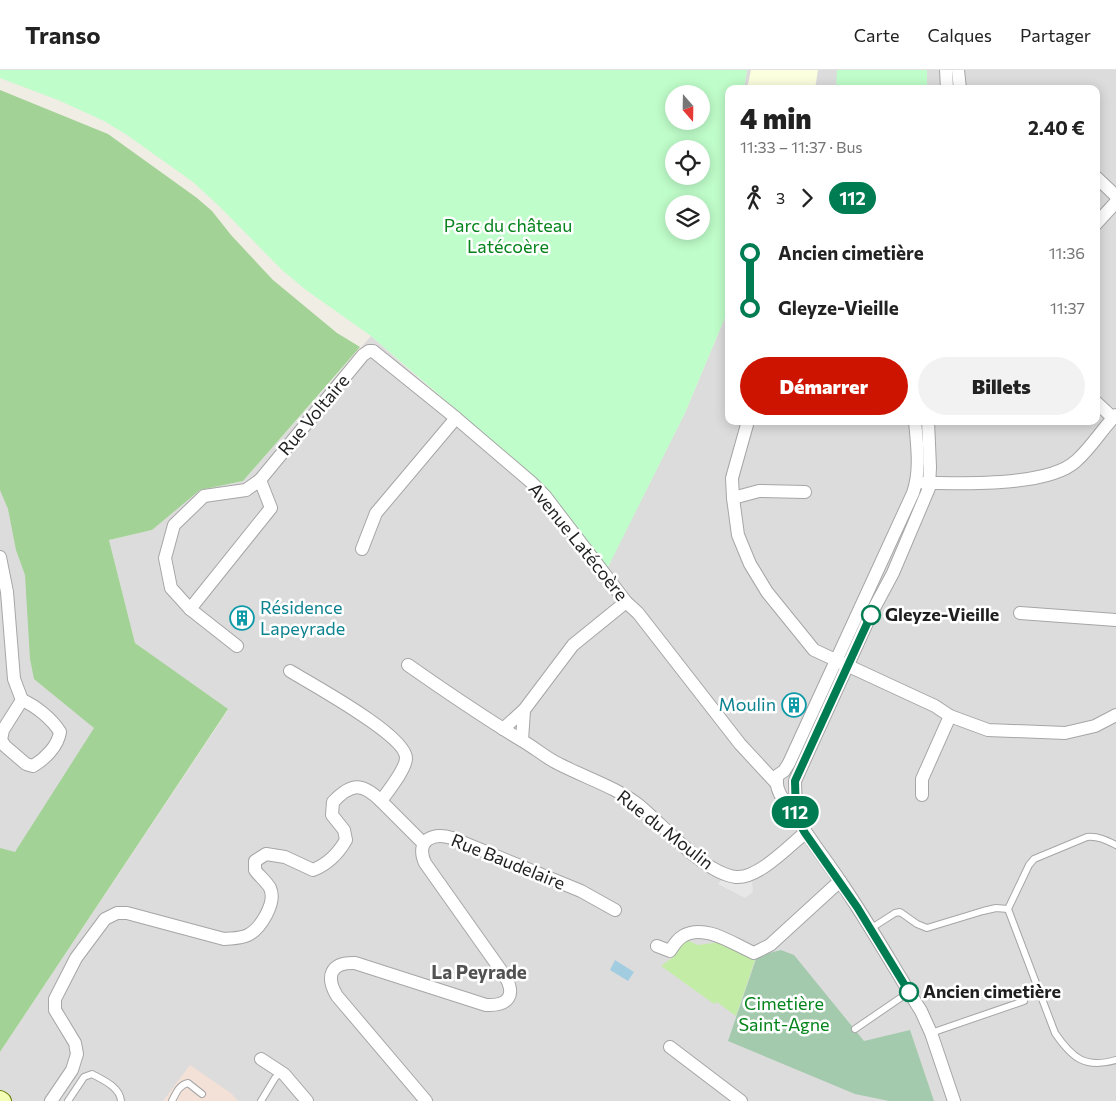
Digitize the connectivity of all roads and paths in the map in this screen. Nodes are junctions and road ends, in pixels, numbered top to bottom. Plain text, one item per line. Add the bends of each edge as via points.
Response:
1 (946, 70) edge
2 (958, 70) edge
3 (947, 85) edge
4 (960, 85) edge
5 (1100, 181) edge
6 (1116, 196) edge
7 (1116, 202) edge
8 (1100, 220) edge
9 (369, 351) joint
10 (1100, 405) edge
11 (1115, 416) edge
12 (456, 418) junction
13 (747, 425) edge
14 (915, 425) edge
15 (928, 425) edge
16 (260, 480) junction
17 (917, 483) junction
18 (930, 483) junction
19 (805, 492) dead end
20 (733, 498) junction
21 (362, 549) dead end
22 (0, 557) edge
23 (626, 602) junction
24 (190, 609) junction
25 (1020, 613) dead end
26 (1116, 620) edge
27 (237, 646) dead end
28 (408, 664) dead end
29 (842, 664) junction
30 (290, 671) dead end
31 (22, 700) junction
32 (524, 710) junction
33 (1116, 715) edge
34 (950, 716) junction
35 (503, 729) junction
36 (522, 740) junction
37 (758, 763) junction
38 (783, 771) junction
39 (795, 782) junction
40 (778, 785) junction
41 (922, 795) dead end
42 (381, 801) junction
43 (796, 817) junction
44 (805, 833) junction
45 (424, 843) junction
46 (1116, 845) edge
47 (840, 881) junction
48 (1008, 908) junction
49 (615, 910) dead end
50 (870, 929) junction
51 (657, 946) dead end
52 (909, 992) junction
53 (1024, 1001) dead end
54 (855, 1029) dead end
55 (931, 1033) junction
56 (670, 1047) dead end
57 (261, 1059) dead end
58 (1116, 1060) edge
59 (281, 1072) junction
60 (202, 1094) dead end
61 (51, 1101) edge
62 (68, 1101) edge
63 (120, 1101) edge
64 (172, 1101) edge
65 (261, 1101) edge
66 (307, 1101) edge
67 (426, 1101) edge
68 (741, 1101) edge
69 (954, 1101) edge

1 - 3 street
2 - 4 street
5 - 6 street
7 - 8 street
9 - 12 street, Avenue Latécoère via 377,353
9 - 16 street, Rue Voltaire
10 - 11 street
11 - 18 street via 1076,462 1054,474 1016,482
12 - 21 street via 376,512
12 - 23 street, Avenue Latécoère via 545,496
13 - 20 street via 732,478
14 - 17 street
15 - 18 street
16 - 24 street via 271,508
16 - 24 street, Rue Voltaire via 246,490 204,496 174,525 165,558 171,588
17 - 18 street
17 - 29 street
18 - 29 street via 893,573
19 - 20 street via 759,490
20 - 29 street via 738,534 750,564 767,592 814,650
22 - 31 street via 7,592 14,679
23 - 32 street via 574,645
23 - 37 street, Avenue Latécoère
24 - 27 street, Rue Voltaire
25 - 26 street
28 - 35 street, Rue du Moulin
29 - 34 street via 935,706
29 - 38 street
29 - 39 street
30 - 42 street via 360,713 396,740 406,755 405,764
31 - 31 street via 56,724 60,732 59,740 42,761 33,766 26,764 1,740 3,730
32 - 35 street
32 - 36 street
33 - 34 street via 1094,726 1065,733 988,730
34 - 41 street via 922,779
35 - 36 street, Rue du Moulin
36 - 44 street, Rue du Moulin via 558,764 616,790 701,860 724,874 751,875
37 - 38 street, Avenue Latécoère
37 - 40 street, Avenue Latécoère
38 - 39 street, Avenue Latécoère via 792,773
38 - 40 street via 778,775
39 - 40 street via 786,789
39 - 43 street, Avenue Latécoère
40 - 43 street, Avenue Latécoère via 786,806
42 - 45 street
42 - 61 street via 361,787 342,792 333,802 332,815 344,830 346,840 327,864 313,870 285,857 266,854 255,861 255,870 271,889 272,901 265,918 250,934 241,938 224,939 127,913 117,913 105,920 76,958 55,999 55,1010 75,1043 77,1054 72,1070
43 - 44 street, Avenue Latécoère
44 - 47 street, Avenue Latécoère
45 - 49 street, Rue Baudelaire via 435,836 452,838 580,891
45 - 67 street, Rue Baudelaire via 421,849 425,863 505,976 511,993 508,999 496,1005 486,1004 355,963 338,965 330,975 330,981 337,996
46 - 48 lane via 1095,836 1087,837 1034,859
47 - 50 street, Avenue Latécoère
47 - 51 street via 765,951 754,953 721,937 696,931 681,937 670,951
48 - 50 lane via 983,911 927,928 900,912
48 - 58 lane via 1055,1033 1063,1045 1084,1062 1095,1064
50 - 52 street, Avenue Latécoère
52 - 54 lane
52 - 55 street, Avenue Latécoère
53 - 55 lane
55 - 69 street, Avenue Latécoère
56 - 68 street
57 - 59 street
59 - 65 lane
59 - 66 street
60 - 64 lane via 188,1083 182,1084
62 - 63 lane via 84,1077 92,1074 113,1087

